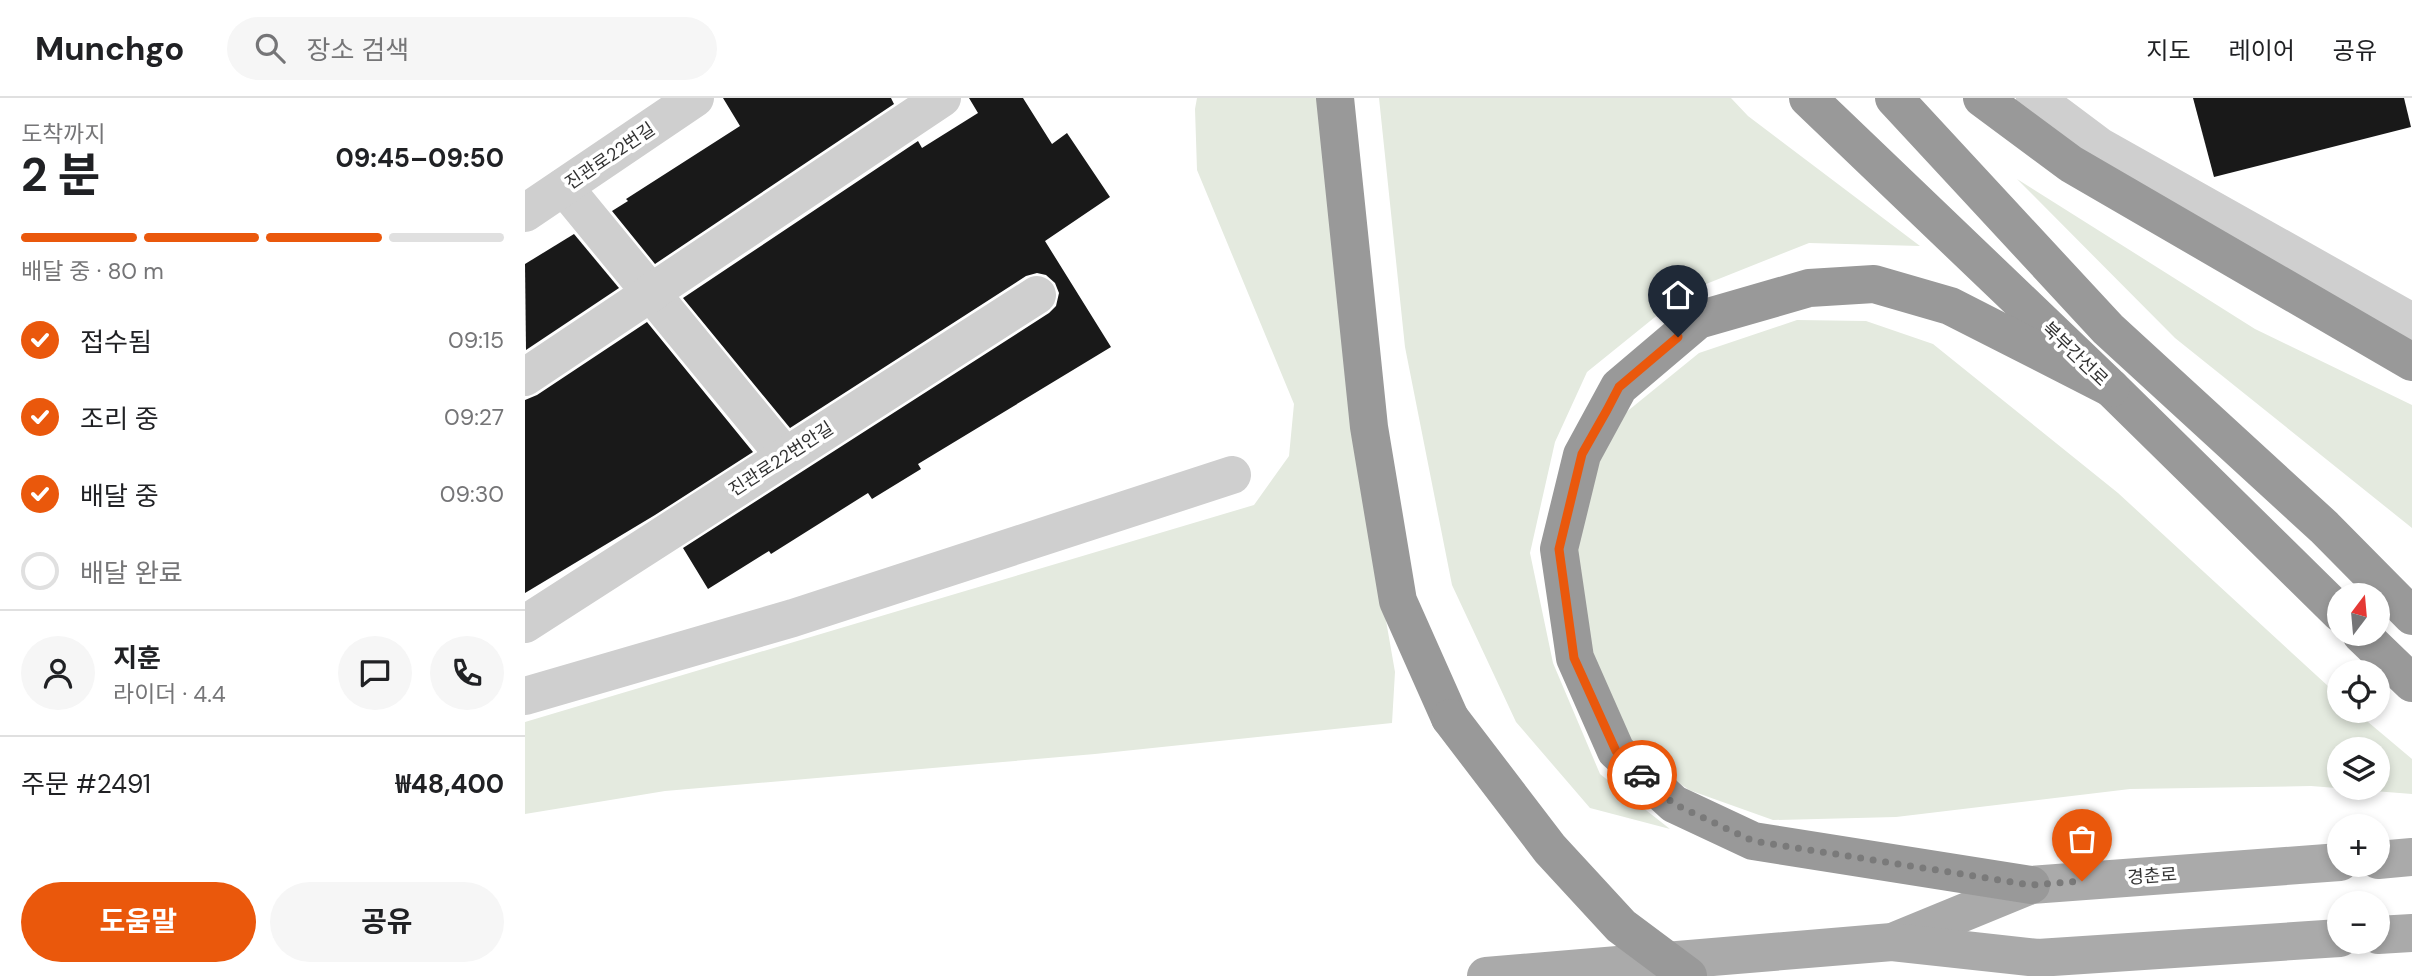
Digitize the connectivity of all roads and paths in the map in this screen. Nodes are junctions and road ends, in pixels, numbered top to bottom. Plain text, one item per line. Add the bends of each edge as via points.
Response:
1 (695, 98) edge
2 (942, 98) edge
3 (1335, 98) edge
4 (1808, 98) edge
5 (1894, 98) edge
6 (1982, 98) edge
7 (2035, 98) edge
8 (563, 187) junction
9 (525, 213) edge
10 (652, 292) junction
11 (1037, 295) dead end
12 (2412, 322) edge
13 (2412, 362) edge
14 (525, 377) edge
15 (2111, 388) junction
16 (785, 456) junction
17 (1231, 475) dead end
18 (2327, 600) edge
19 (2412, 616) edge
20 (525, 624) edge
21 (2373, 646) edge
22 (2412, 683) edge
23 (525, 696) edge
24 (2412, 857) edge
25 (2390, 859) edge
26 (2327, 863) edge
27 (2031, 885) junction
28 (2412, 933) edge
29 (2390, 934) edge
30 (2327, 939) edge
31 (1892, 942) junction
32 (1486, 976) edge
33 (1688, 976) edge

1 - 8 street, 진관로22번길
2 - 10 street
3 - 33 highway, bridge via 1369,427 1398,601 1450,718 1550,849 1621,926
4 - 15 highway, 북부간선로
5 - 19 highway via 2108,329 2324,527
6 - 13 highway via 2071,164
7 - 12 street via 2099,146
8 - 9 street, 진관로22번길
8 - 10 street
10 - 14 street
10 - 16 street
11 - 16 street, 진관로22번안길
15 - 18 highway, 북부간선로
15 - 27 highway via 1950,306 1874,284 1809,288 1698,320 1619,387 1582,454 1559,549 1574,658 1616,751 1674,804 1753,841
16 - 20 street, 진관로22번안길
17 - 23 street via 793,618
21 - 22 highway
24 - 25 main road
26 - 27 main road, 경춘로
27 - 31 main road, 경춘로
28 - 29 main road
30 - 31 main road, 경춘로 via 2038,958
31 - 32 main road, 경춘로

